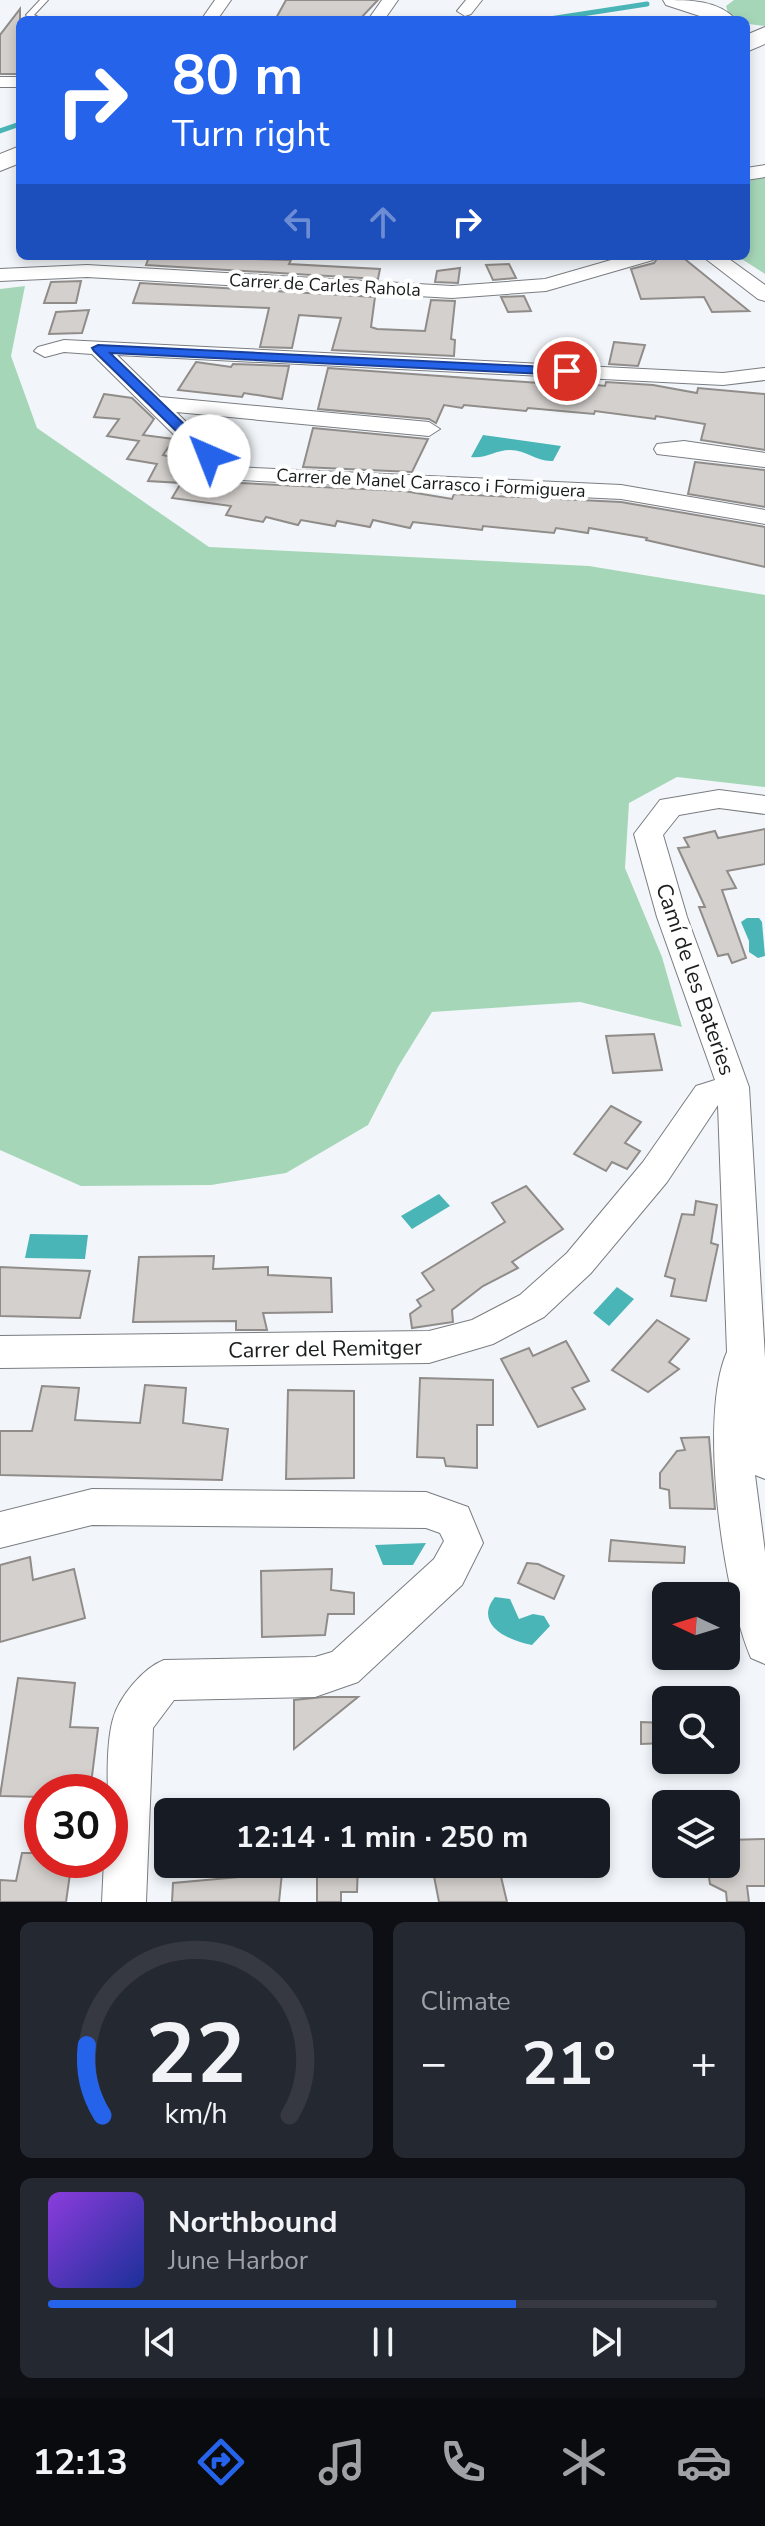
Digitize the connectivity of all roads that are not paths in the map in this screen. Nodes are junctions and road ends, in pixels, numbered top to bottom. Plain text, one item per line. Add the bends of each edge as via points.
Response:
1 (44, 0) edge
2 (674, 0) edge
3 (720, 11) edge
4 (31, 16) edge
5 (632, 260) edge
6 (717, 260) edge
7 (0, 275) edge
8 (765, 295) edge
9 (98, 348) junction
10 (45, 351) dead end
11 (765, 374) edge
12 (157, 403) junction
13 (429, 429) dead end
14 (665, 449) dead end
15 (765, 460) edge
16 (765, 517) edge
17 (765, 805) edge
18 (733, 1087) junction
19 (745, 1351) junction
20 (0, 1352) edge
21 (765, 1462) edge
22 (0, 1530) edge
23 (765, 1644) edge
24 (124, 1902) edge

1 - 4 lane
2 - 3 main road
5 - 7 street, Carrer de Carles Rahola via 546,285 452,292 87,271
6 - 8 street
9 - 10 street
9 - 11 street via 723,379
9 - 12 street, Carrer de Manel Carrasco i Formiguera
12 - 13 street
12 - 16 street, Carrer de Manel Carrasco i Formiguera via 227,474 621,492
14 - 15 street
17 - 18 street, Camí de les Bateries via 719,799 670,807 648,834
18 - 19 street, Camí de les Bateries
18 - 20 street, Carrer del Remitger via 707,1095 655,1172 579,1263 532,1306 480,1333 429,1347
19 - 21 street, Camí de les Bateries
19 - 23 street, Camí de les Bateries via 735,1373 735,1480
22 - 24 street via 92,1507 426,1510 454,1520 464,1543 448,1572 344,1668 315,1677 164,1680 133,1721

